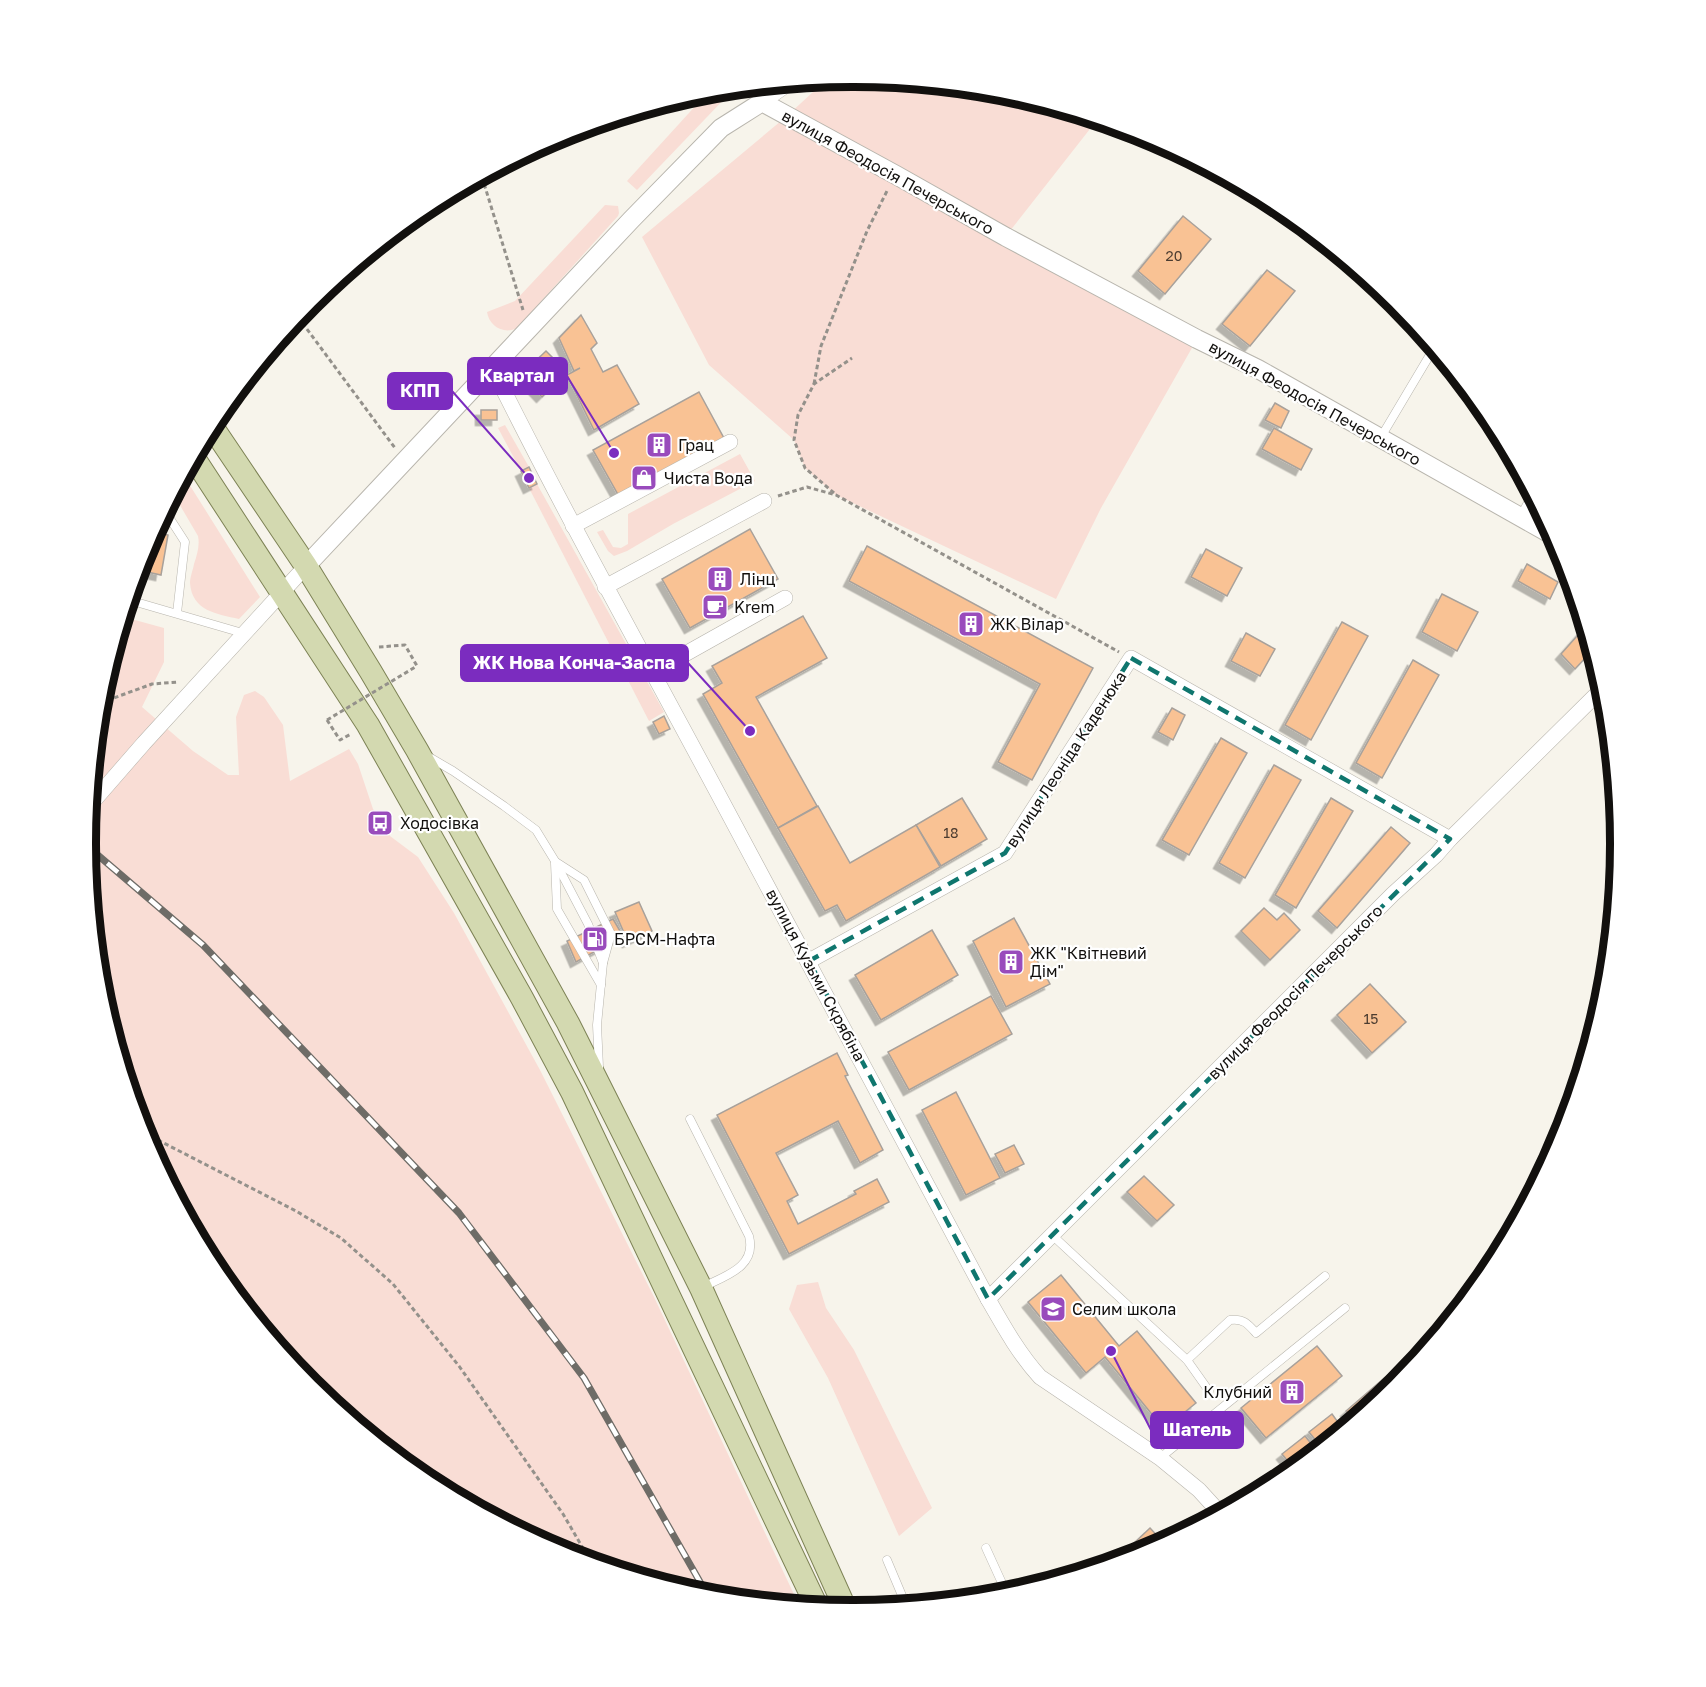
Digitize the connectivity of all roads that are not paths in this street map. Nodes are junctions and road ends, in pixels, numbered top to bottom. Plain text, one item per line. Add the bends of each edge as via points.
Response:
1 (777, 91) edge
2 (762, 102) junction
3 (1430, 355) edge
4 (493, 369) junction
5 (217, 434) edge
6 (1381, 438) junction
7 (730, 442) dead end
8 (198, 465) edge
9 (764, 501) road end
10 (1530, 507) edge
11 (170, 519) edge
12 (1523, 519) junction
13 (573, 526) junction
14 (1540, 528) edge
15 (306, 566) junction
16 (605, 587) junction
17 (283, 593) junction
18 (785, 598) dead end
19 (136, 602) edge
20 (177, 613) junction
21 (246, 634) junction
22 (653, 672) junction
23 (1595, 696) edge
24 (417, 750) junction
25 (98, 796) edge
26 (1450, 839) junction
27 (555, 861) junction
28 (808, 960) junction
29 (603, 963) junction
30 (601, 985) junction
31 (599, 1084) junction
32 (690, 1119) dead end
33 (1053, 1236) junction
34 (1326, 1276) dead end
35 (700, 1288) junction
36 (988, 1299) junction
37 (1345, 1308) dead end
38 (1187, 1360) junction
39 (1209, 1391) dead end
40 (1160, 1458) junction
41 (1215, 1508) edge
42 (986, 1548) dead end
43 (887, 1560) dead end
44 (1003, 1585) edge
45 (813, 1598) edge
46 (903, 1598) edge
47 (841, 1600) edge

1 - 2 street
2 - 4 street, вулиця Феодосія Печерського via 721,128
2 - 6 street, вулиця Феодосія Печерського
3 - 6 lane
4 - 13 street, вулиця Кузьми Скрябіна
4 - 15 street, вулиця Феодосія Печерського
5 - 15 main road
6 - 12 street, вулиця Феодосія Печерського
7 - 13 street
8 - 17 main road
9 - 16 street
10 - 12 street
11 - 20 lane via 185,542
12 - 14 street, вулиця Феодосія Печерського
13 - 16 street, вулиця Кузьми Скрябіна
15 - 17 street
15 - 24 main road
16 - 22 street, вулиця Кузьми Скрябіна
17 - 21 street
17 - 45 main road via 368,725 572,1092
18 - 22 street
19 - 20 lane
20 - 21 lane
21 - 25 street
22 - 28 street, вулиця Кузьми Скрябіна
23 - 26 street, вулиця Феодосія Печерського
24 - 27 lane via 462,776 536,830
24 - 31 main road
26 - 28 street, вулиця Леоніда Каденюка via 1131,658 1005,853
26 - 33 street, вулиця Феодосія Печерського
27 - 29 lane via 588,924
27 - 29 lane via 584,880 611,934
27 - 30 lane via 557,909
28 - 36 street, вулиця Кузьми Скрябіна
29 - 30 lane
30 - 31 lane via 597,1025
31 - 35 main road
32 - 35 lane via 751,1245 744,1264
33 - 36 street, вулиця Феодосія Печерського
33 - 38 lane
34 - 38 lane via 1256,1333 1245,1321 1230,1320
35 - 47 main road
36 - 40 street, вулиця Кузьми Скрябіна via 1015,1345 1040,1377
37 - 40 lane
38 - 39 lane
40 - 41 street, вулиця Кузьми Скрябіна
42 - 44 lane
43 - 46 lane

